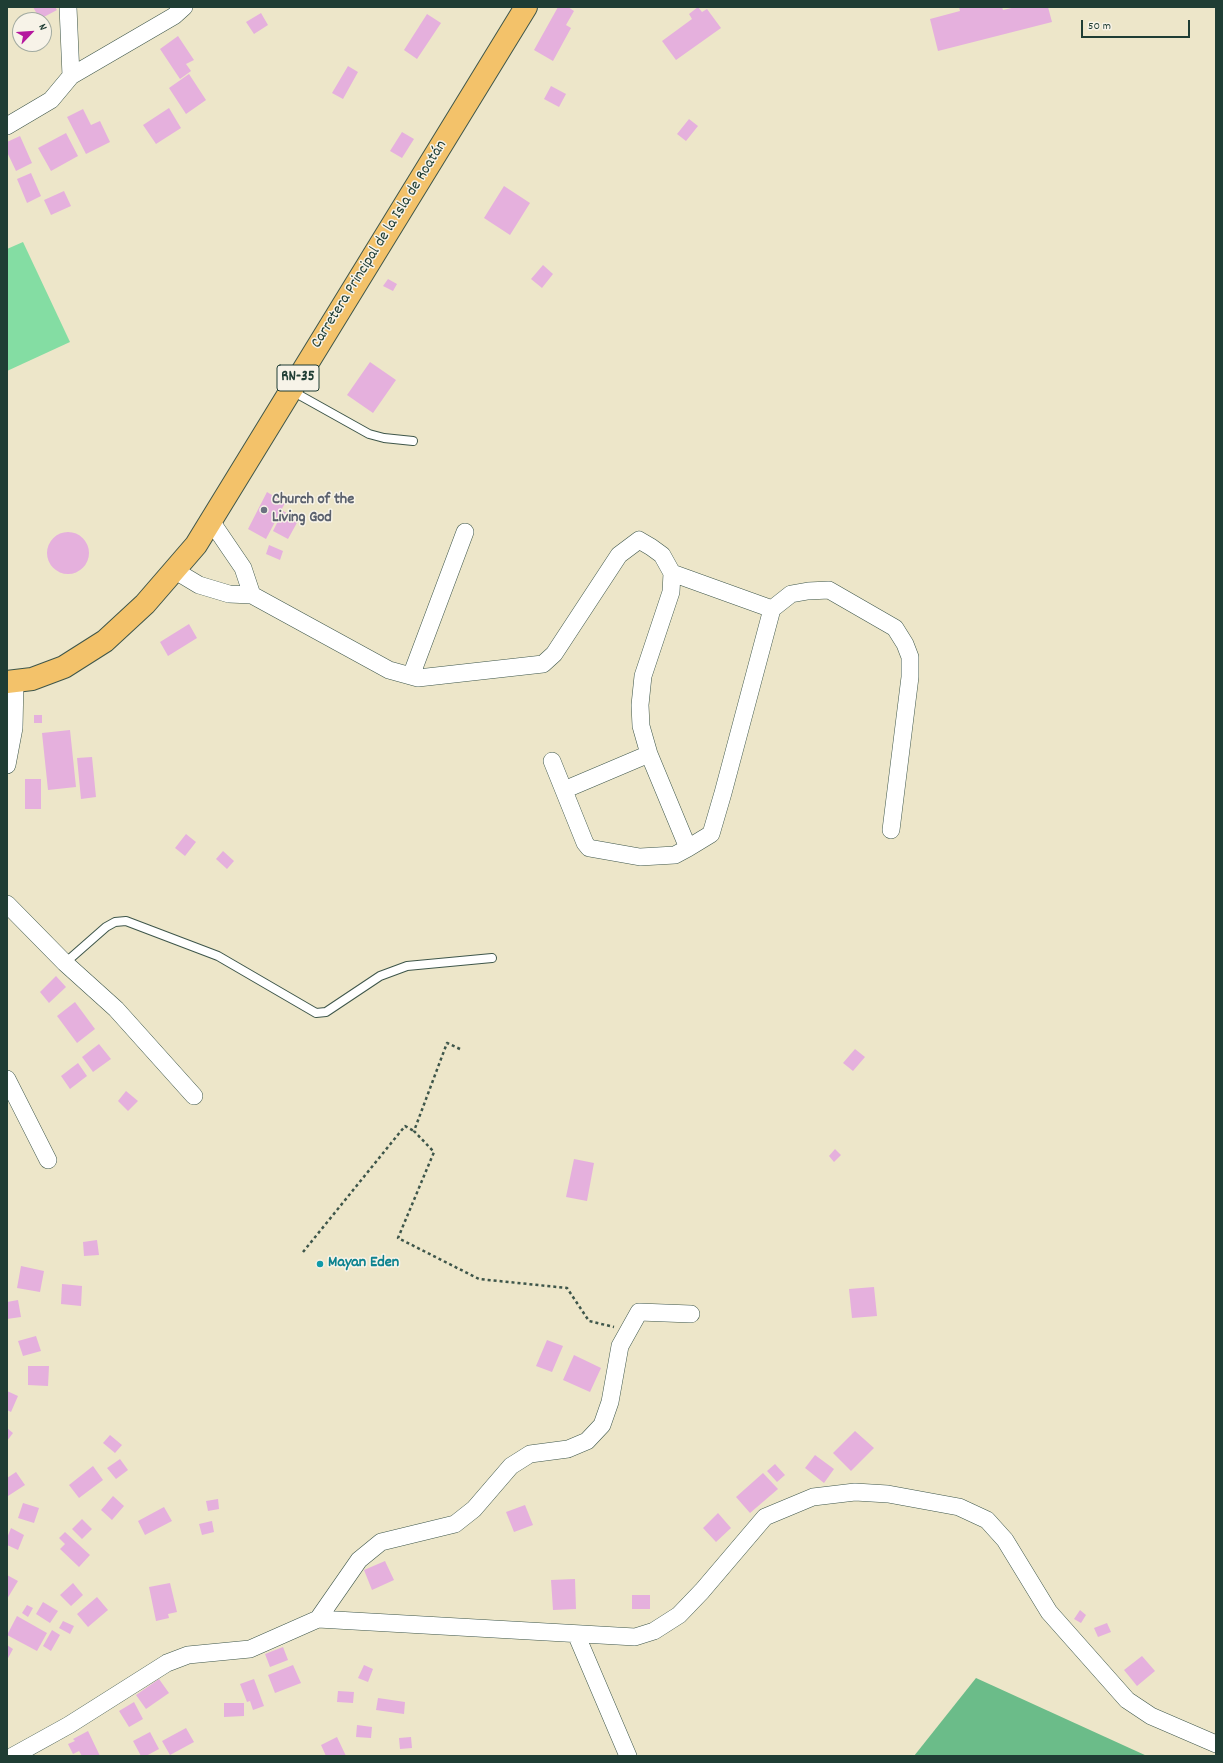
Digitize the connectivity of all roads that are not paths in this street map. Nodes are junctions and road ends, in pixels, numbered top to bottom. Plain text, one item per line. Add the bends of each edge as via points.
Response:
1 (68, 7) edge
2 (184, 7) edge
3 (526, 7) edge
4 (71, 76) junction
5 (7, 126) edge
6 (291, 390) junction
7 (413, 441) dead end
8 (211, 521) junction
9 (465, 532) dead end
10 (174, 570) junction
11 (672, 572) junction
12 (252, 595) junction
13 (772, 609) junction
14 (411, 676) junction
15 (11, 681) edge
16 (649, 754) junction
17 (552, 761) dead end
18 (7, 765) edge
19 (564, 790) junction
20 (891, 830) dead end
21 (688, 848) junction
22 (7, 904) edge
23 (492, 958) dead end
24 (65, 964) junction
25 (7, 1079) edge
26 (194, 1096) dead end
27 (48, 1160) dead end
28 (691, 1314) dead end
29 (318, 1619) junction
30 (576, 1634) junction
31 (1216, 1744) edge
32 (13, 1756) edge
33 (628, 1756) edge

1 - 4 street
2 - 4 street via 174,16
3 - 6 main road, Carretera Principal de la Isla de Roatán / RN-35
4 - 5 street via 51,100
6 - 7 lane via 369,434
6 - 8 main road, Carretera Principal de la Isla de Roatán / RN-35
8 - 10 main road, Carretera Principal de la Isla de Roatán / RN-35 via 196,546
8 - 12 street via 243,568
9 - 14 street
10 - 12 street via 199,585 229,594
10 - 15 main road, Carretera Principal de la Isla de Roatán / RN-35 via 145,604 105,641 64,667 32,679
11 - 13 street
11 - 14 street via 662,555 639,540 619,555 554,654 543,664 418,678
11 - 16 street via 671,592 643,676 641,726
12 - 14 street via 389,670
13 - 20 street via 791,594 829,590 895,628 905,644 910,657 910,677
13 - 21 street via 711,834
15 - 18 street via 14,728
16 - 19 street
16 - 21 street
17 - 19 street
19 - 21 street via 585,843 590,848 640,857 675,854
22 - 24 street
23 - 24 lane via 407,966 380,976 326,1012 316,1013 218,956 126,921 115,922 106,927
24 - 26 street via 116,1009
25 - 27 street
28 - 29 street via 639,1312 620,1346 610,1402 602,1425 587,1441 568,1449 530,1454 511,1466 474,1509 455,1524 381,1542 359,1560
29 - 30 street
29 - 32 street via 250,1648 188,1655 167,1663 69,1725
30 - 31 street via 634,1638 654,1631 679,1615 765,1517 785,1507 813,1497 855,1492 888,1494 959,1507 987,1520 1005,1540 1049,1612 1127,1700 1151,1716
30 - 33 street

